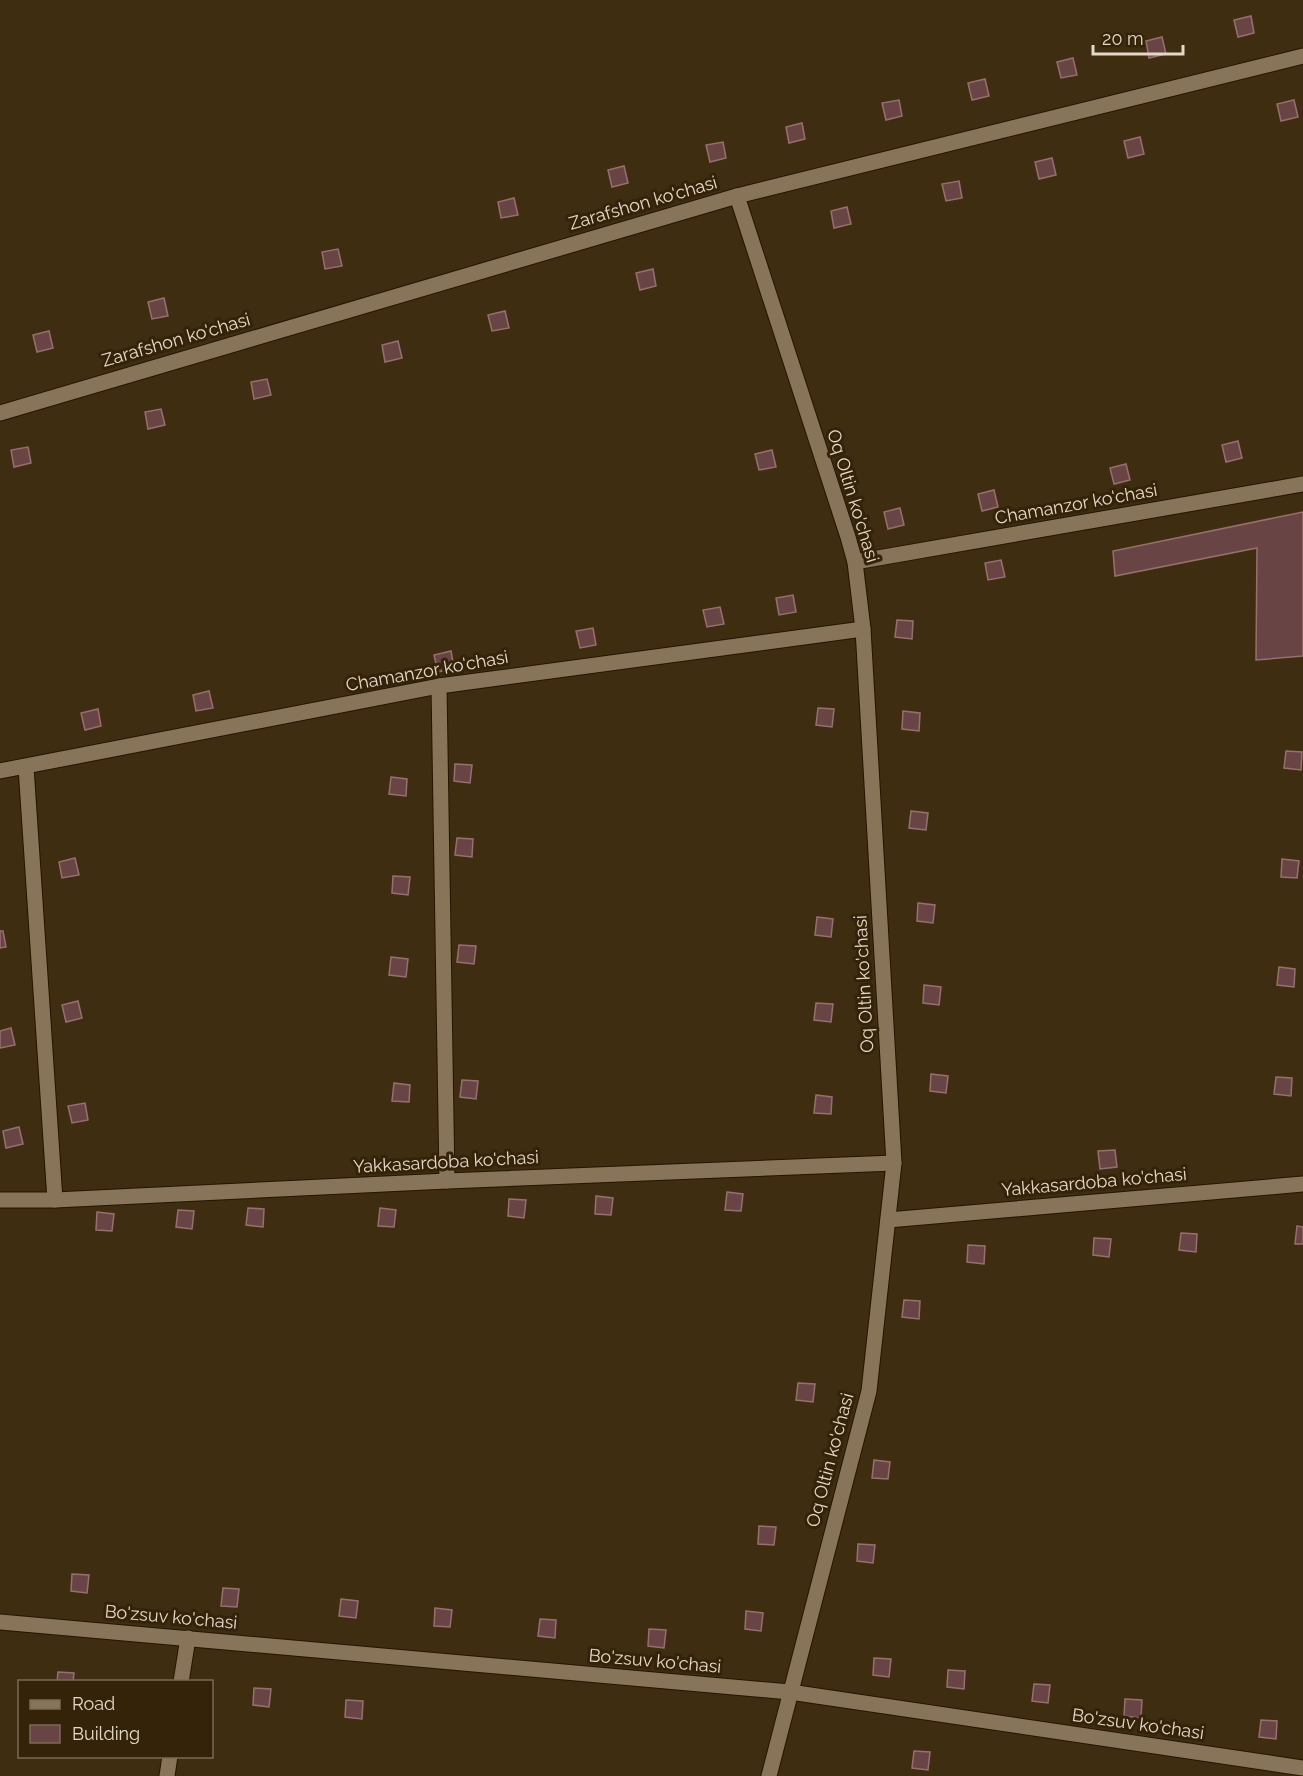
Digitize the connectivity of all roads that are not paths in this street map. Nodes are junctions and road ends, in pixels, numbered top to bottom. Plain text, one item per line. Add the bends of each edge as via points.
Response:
1 (1303, 57) edge
2 (737, 196) junction
3 (0, 412) edge
4 (1303, 484) edge
5 (855, 562) junction
6 (863, 629) junction
7 (439, 686) junction
8 (26, 767) junction
9 (0, 771) edge
10 (894, 1163) junction
11 (447, 1181) junction
12 (1303, 1184) edge
13 (0, 1200) edge
14 (54, 1200) junction
15 (888, 1220) junction
16 (0, 1622) edge
17 (188, 1638) junction
18 (181, 1680) edge
19 (790, 1692) junction
20 (170, 1758) edge
21 (1300, 1770) edge
22 (167, 1776) edge
23 (769, 1776) edge

1 - 2 street, Zarafshon ko'chasi
2 - 3 street, Zarafshon ko'chasi
2 - 5 street, Oq Oltin ko'chasi
4 - 5 street, Chamanzor ko'chasi
5 - 6 street, Oq Oltin ko'chasi
6 - 7 street, Chamanzor ko'chasi
6 - 10 street, Oq Oltin ko'chasi
7 - 8 street, Chamanzor ko'chasi
7 - 11 street
8 - 9 street, Chamanzor ko'chasi
8 - 14 street
10 - 11 street, Yakkasardoba ko'chasi
10 - 15 street, Oq Oltin ko'chasi
11 - 14 street, Yakkasardoba ko'chasi
12 - 15 street, Yakkasardoba ko'chasi
13 - 14 street, Yakkasardoba ko'chasi
15 - 19 street, Oq Oltin ko'chasi via 868,1390
16 - 17 street, Bo'zsuv ko'chasi
17 - 18 street
17 - 19 street, Bo'zsuv ko'chasi
19 - 21 street, Bo'zsuv ko'chasi
19 - 23 street, Oq Oltin ko'chasi
20 - 22 street

